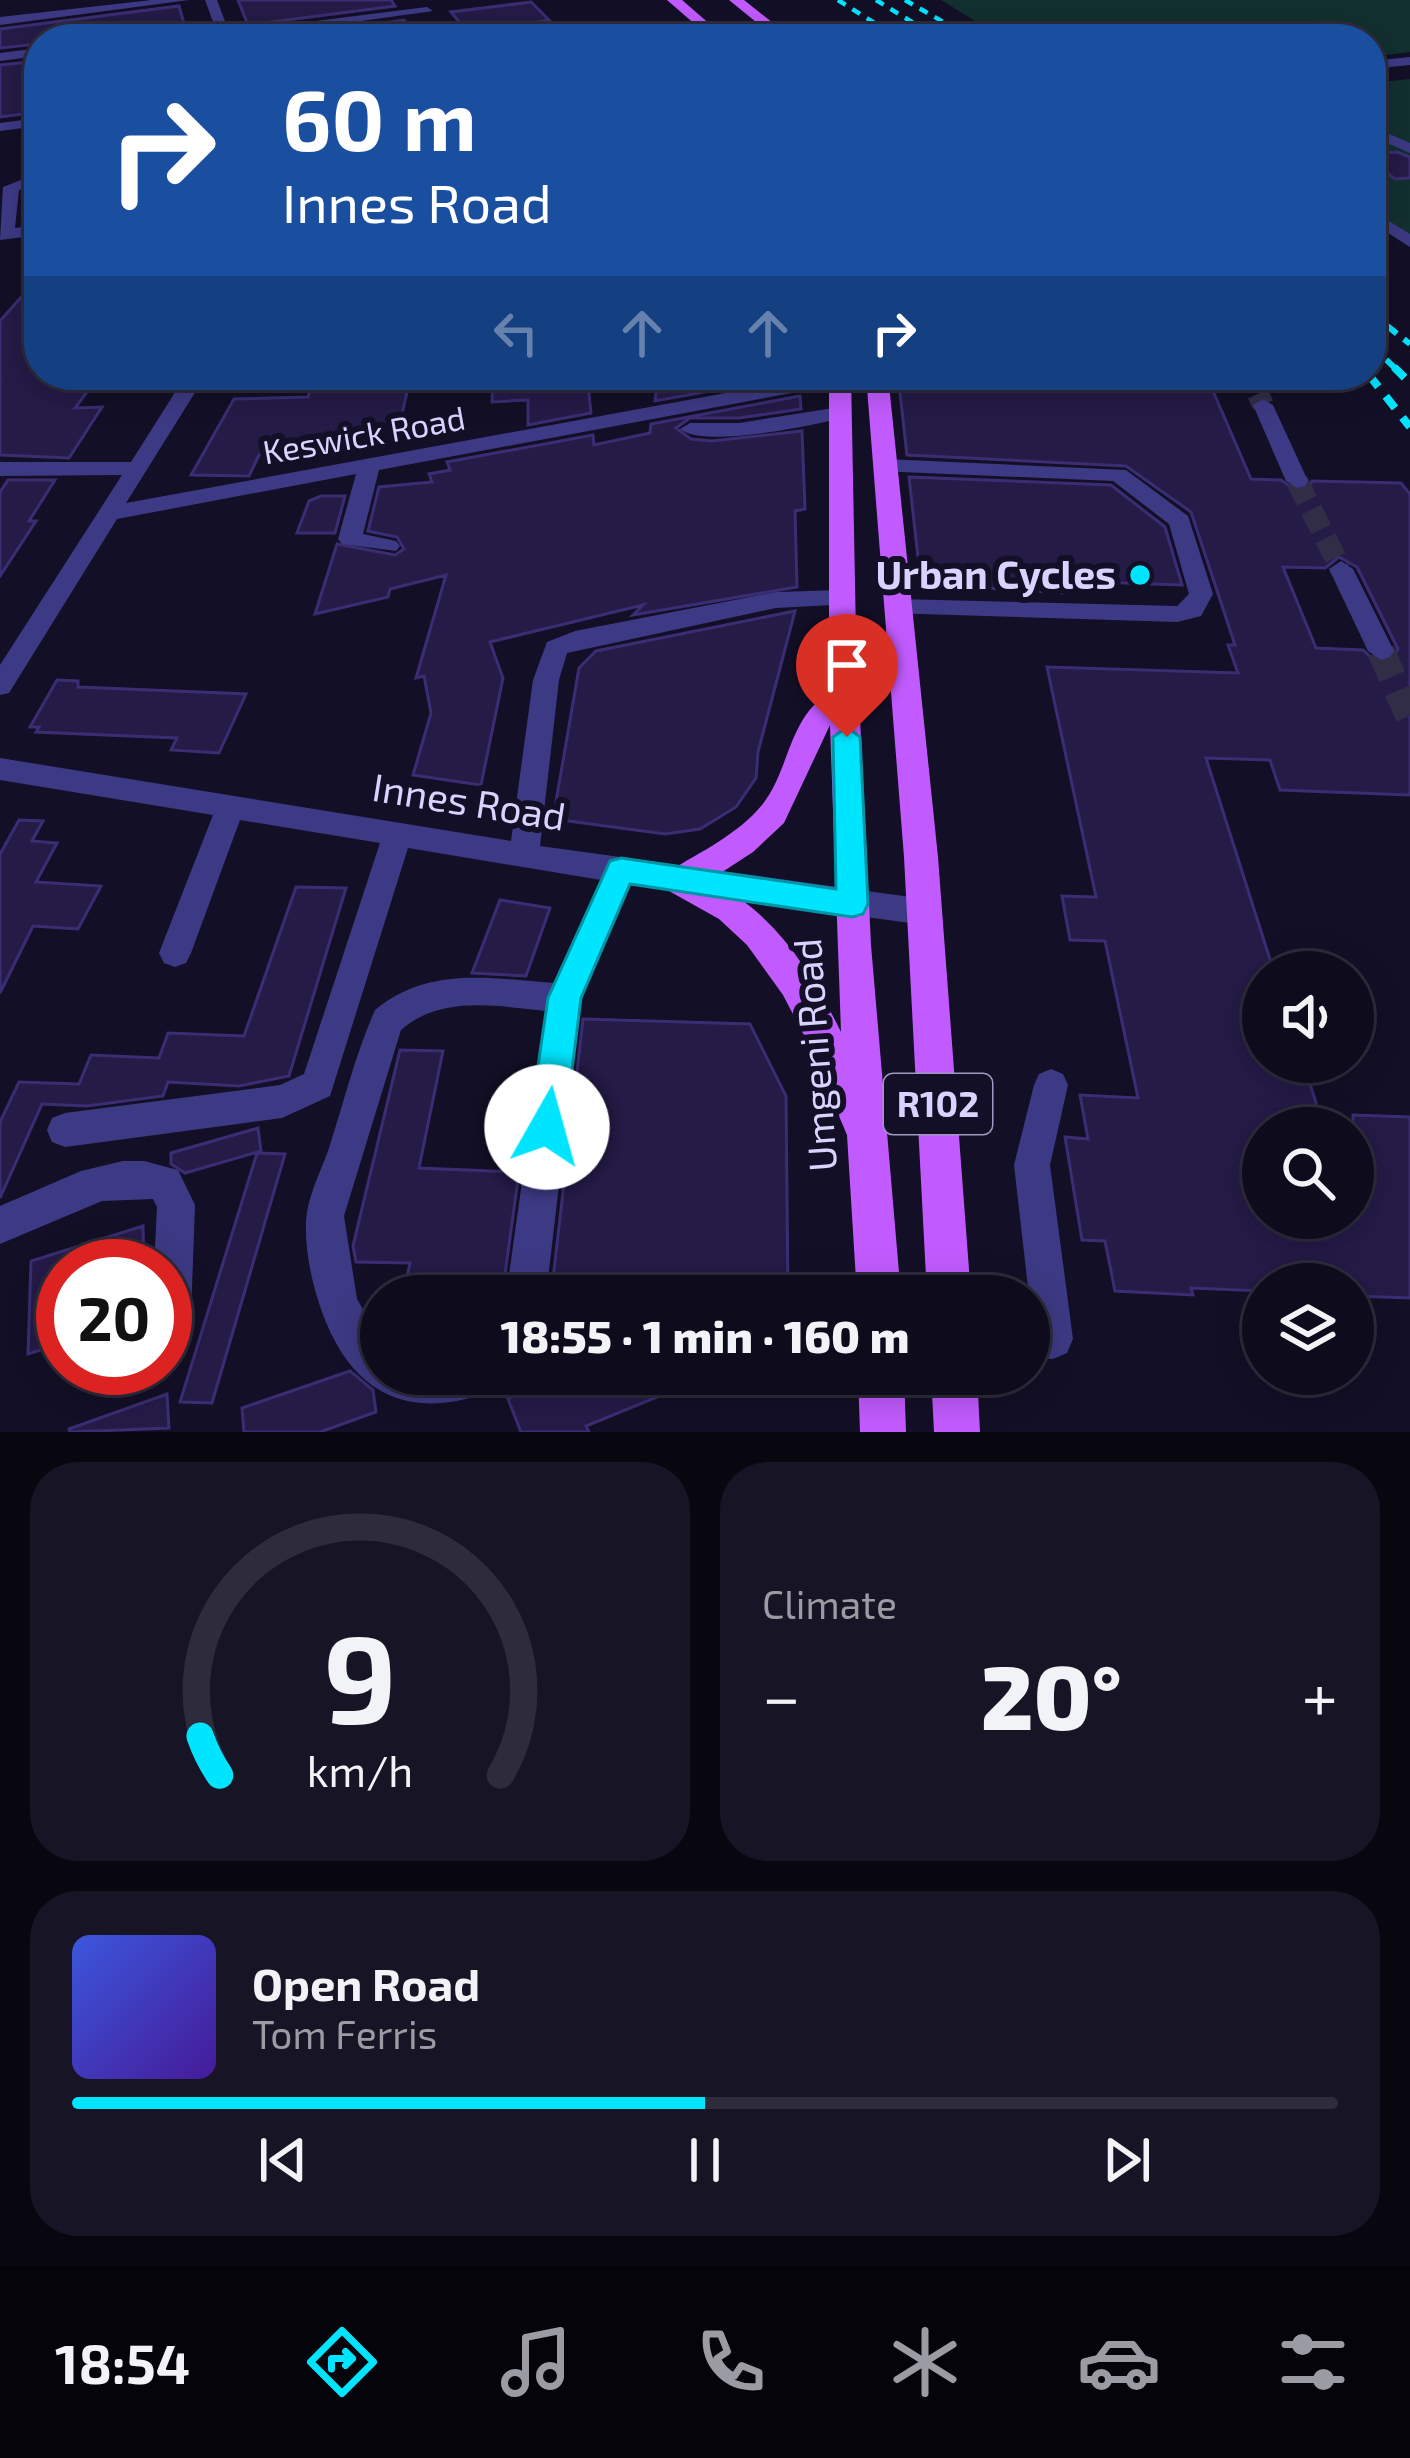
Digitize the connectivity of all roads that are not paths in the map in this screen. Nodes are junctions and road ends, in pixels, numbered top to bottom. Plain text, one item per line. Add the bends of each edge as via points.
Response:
1 (183, 0) edge
2 (674, 0) edge
3 (736, 0) edge
4 (108, 4) edge
5 (427, 11) dead end
6 (318, 18) junction
7 (0, 21) edge
8 (284, 24) edge
9 (321, 24) edge
10 (702, 24) edge
11 (767, 24) edge
12 (24, 183) edge
13 (3, 234) edge
14 (187, 390) edge
15 (772, 390) edge
16 (840, 390) edge
17 (879, 390) edge
18 (1256, 390) tunnel mouth
19 (840, 413) junction
20 (690, 429) dead end
21 (886, 466) junction
22 (369, 467) junction
23 (138, 468) junction
24 (0, 469) edge
25 (1297, 481) tunnel mouth
26 (110, 513) junction
27 (388, 546) dead end
28 (1341, 568) tunnel mouth
29 (841, 598) junction
30 (898, 607) junction
31 (1381, 651) tunnel mouth
32 (0, 686) edge
33 (845, 697) junction
34 (0, 769) edge
35 (232, 806) junction
36 (398, 833) junction
37 (524, 854) junction
38 (621, 870) junction
39 (681, 881) junction
40 (852, 904) junction
41 (925, 912) junction
42 (175, 953) dead end
43 (564, 998) junction
44 (1051, 1085) dead end
45 (65, 1130) dead end
46 (871, 1144) junction
47 (0, 1226) edge
48 (175, 1239) edge
49 (529, 1275) edge
50 (878, 1275) edge
51 (948, 1275) edge
52 (1052, 1339) edge
53 (360, 1342) edge
54 (882, 1395) edge
55 (955, 1395) edge
56 (883, 1432) edge
57 (957, 1432) edge

1 - 4 street
2 - 10 main road
3 - 11 main road
4 - 7 street
5 - 6 street
6 - 8 street
6 - 9 street
12 - 13 street via 10,188
14 - 23 street
15 - 22 street, Keswick Road
16 - 19 main road, Umgeni Road / R102
17 - 21 main road, R102
18 - 25 street
19 - 20 street
19 - 29 main road, Umgeni Road / R102
21 - 30 main road, R102
21 - 30 street via 1118,475 1180,521 1201,594 1192,610 1177,614
22 - 26 street, Keswick Road
22 - 27 street via 350,539
23 - 24 street
23 - 26 street
26 - 32 street
28 - 31 street
29 - 33 main road, Umgeni Road / R102
29 - 37 street via 776,599 556,648
30 - 41 main road, R102
33 - 39 main road via 819,713 775,812
33 - 40 main road, Umgeni Road / R102
34 - 35 street, Innes Road
35 - 36 street, Innes Road
35 - 42 street
36 - 37 street, Innes Road
36 - 45 street via 318,1084 282,1101
37 - 38 street, Innes Road
38 - 39 street, Innes Road
38 - 43 street
39 - 40 street, Innes Road
39 - 46 main road via 738,914 777,958 816,1020
40 - 41 street, Innes Road
40 - 46 main road, Umgeni Road / R102
41 - 51 main road, R102
43 - 49 street
43 - 53 street via 448,993 410,1002 386,1021 325,1216 324,1247
44 - 52 street via 1032,1165
46 - 50 main road, Umgeni Road / R102
47 - 48 street via 117,1178 143,1176 165,1183 176,1205
54 - 56 main road
55 - 57 main road

